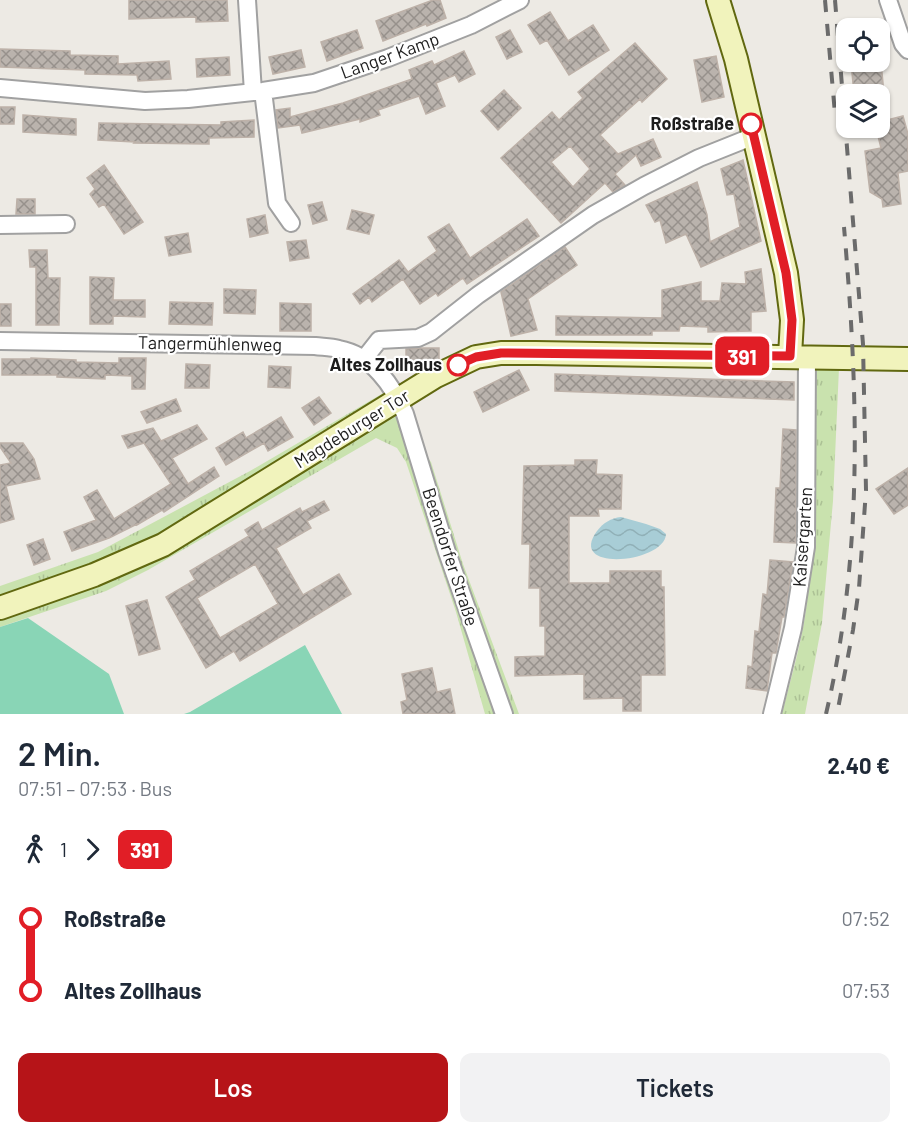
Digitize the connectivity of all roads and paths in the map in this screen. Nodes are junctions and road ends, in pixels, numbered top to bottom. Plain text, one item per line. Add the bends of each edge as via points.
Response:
1 (248, 0) edge
2 (520, 0) edge
3 (718, 0) edge
4 (888, 0) edge
5 (903, 33) edge
6 (908, 50) edge
7 (0, 88) edge
8 (258, 92) junction
9 (754, 136) junction
10 (291, 223) dead end
11 (66, 224) dead end
12 (0, 225) edge
13 (0, 340) edge
14 (799, 356) junction
15 (364, 359) junction
16 (908, 359) edge
17 (399, 399) junction
18 (0, 608) edge
19 (504, 714) edge
20 (772, 714) edge

1 - 8 street
2 - 8 street, Langer Kamp via 471,25 388,58 314,83
3 - 9 main road
4 - 5 street
5 - 6 street via 903,44
7 - 8 street, Langer Kamp via 145,101
8 - 10 street via 277,203
9 - 14 main road via 786,273
9 - 15 street via 690,163 593,215 432,332 418,338 379,340
11 - 12 street
13 - 15 street, Tangermühlenweg via 315,346 340,349
14 - 16 main road, Magdeburger Tor
14 - 17 main road, Magdeburger Tor via 501,353 476,357
14 - 20 street, Kaisergarten via 806,547 793,628
15 - 17 street, Tangermühlenweg
17 - 18 main road, Magdeburger Tor via 163,544 94,575
17 - 19 street, Beendorfer Straße

